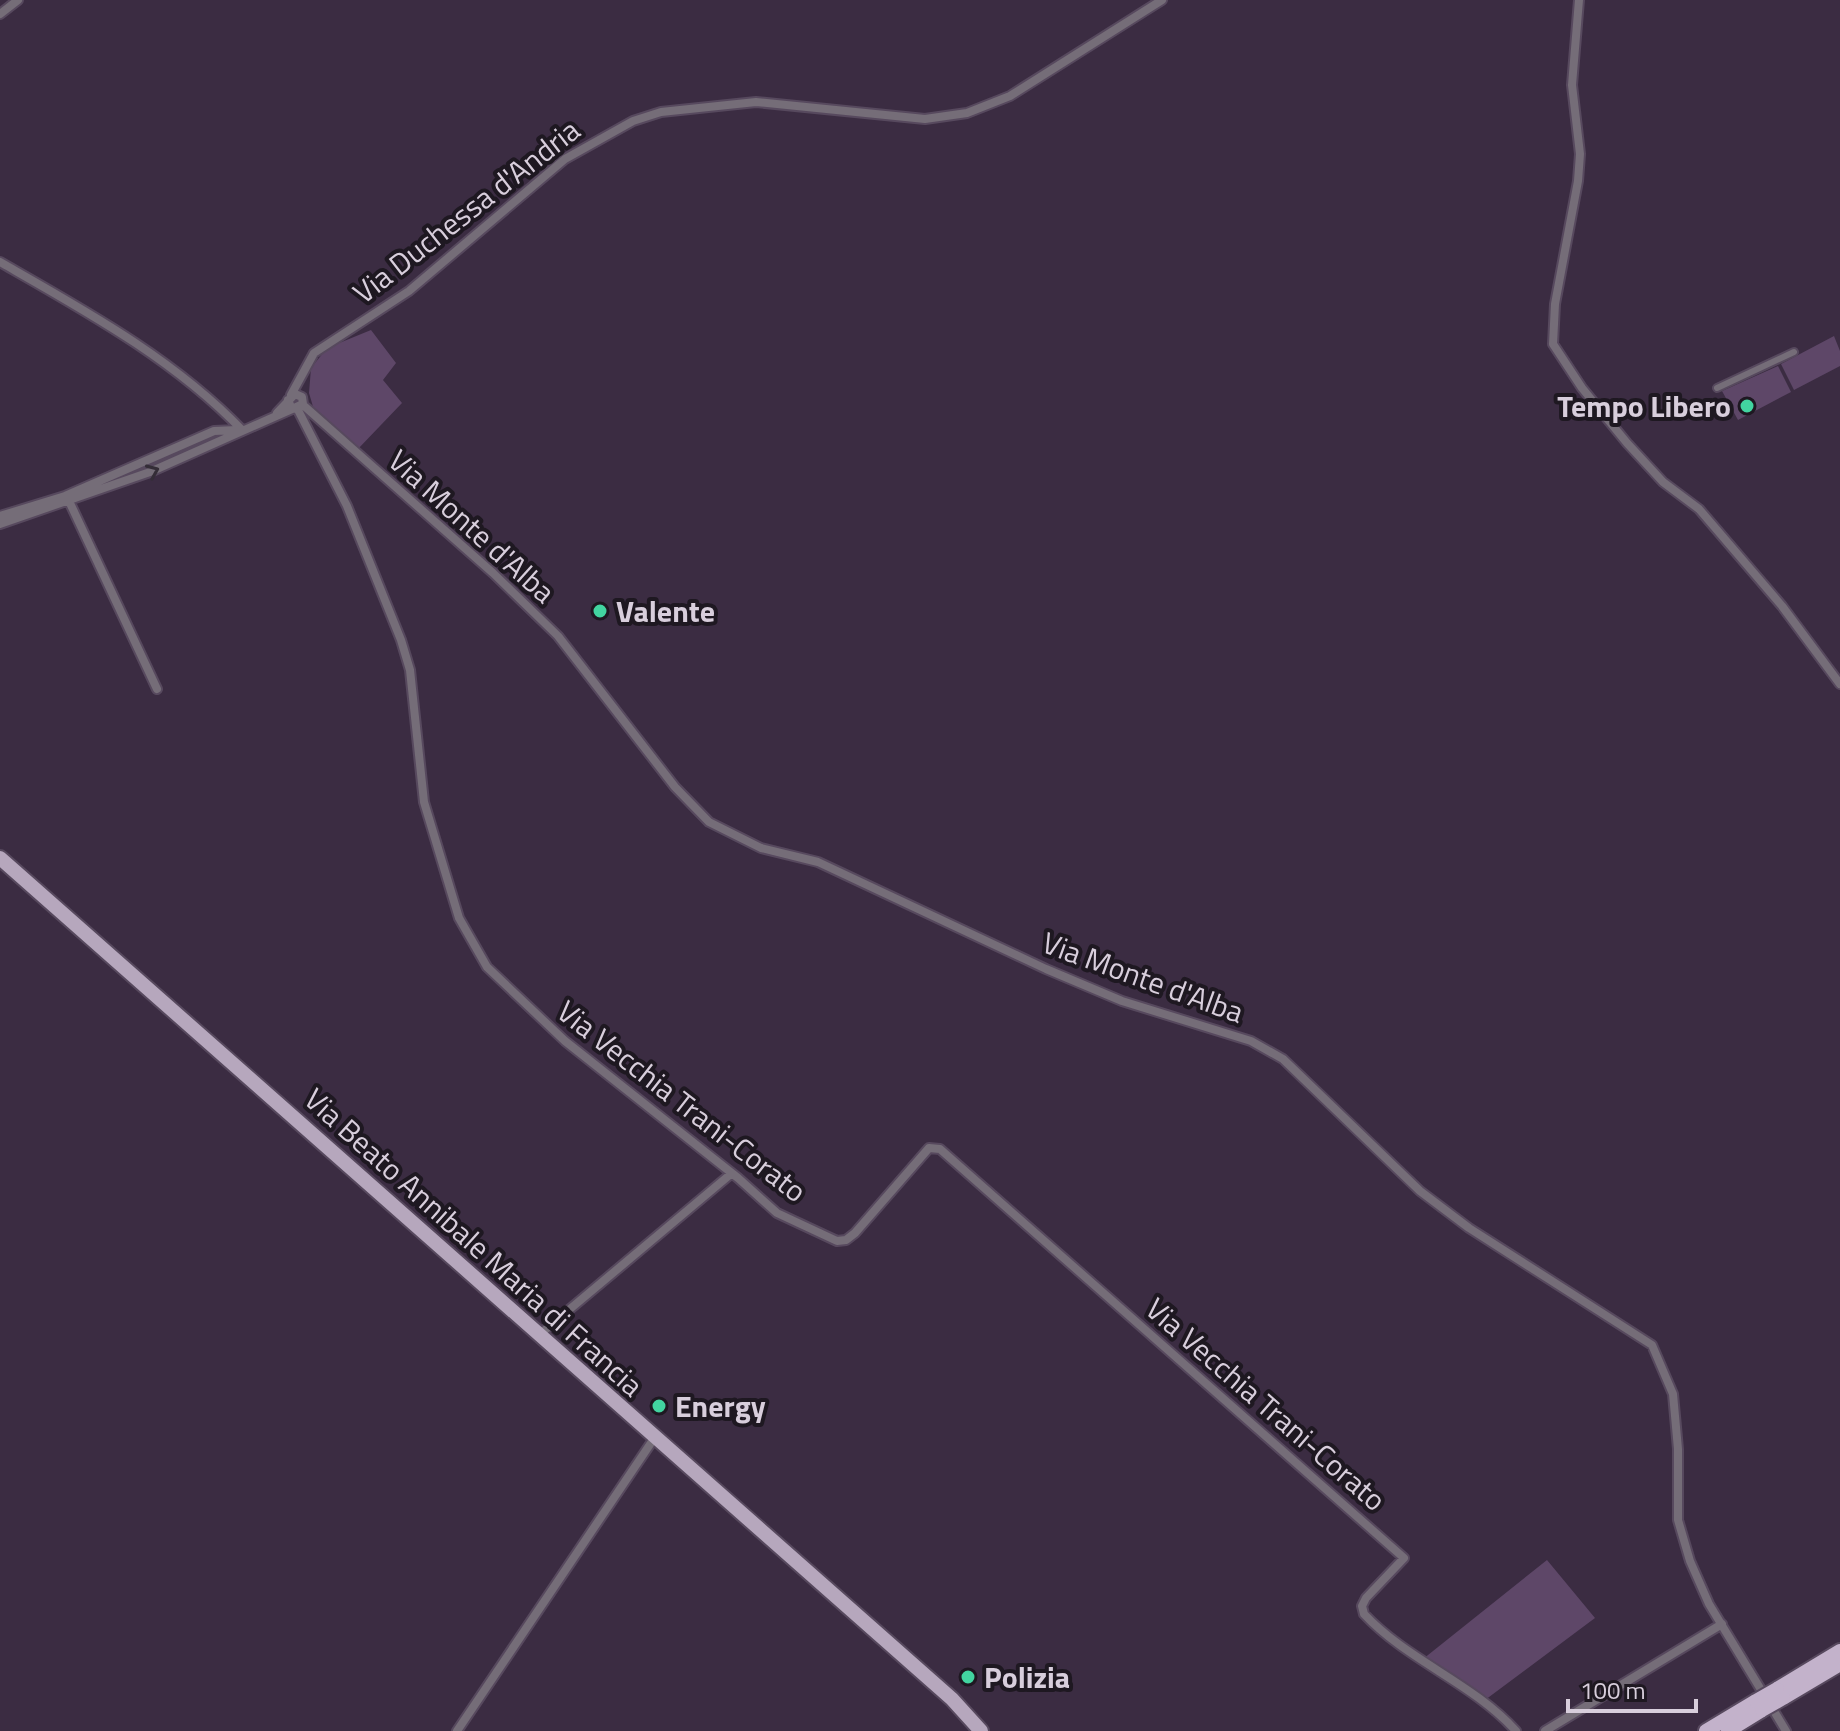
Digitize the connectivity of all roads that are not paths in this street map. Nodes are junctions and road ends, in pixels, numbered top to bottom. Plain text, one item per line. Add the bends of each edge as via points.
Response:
1 (18, 0) edge
2 (1162, 0) edge
3 (1579, 0) edge
4 (0, 14) edge
5 (0, 262) edge
6 (1794, 352) dead end
7 (305, 367) junction
8 (1717, 388) dead end
9 (290, 398) junction
10 (299, 405) junction
11 (275, 415) junction
12 (320, 424) junction
13 (242, 430) junction
14 (312, 440) junction
15 (67, 499) junction
16 (0, 516) edge
17 (0, 524) edge
18 (1840, 684) edge
19 (157, 689) dead end
20 (0, 858) edge
21 (732, 1173) junction
22 (539, 1335) junction
23 (655, 1437) junction
24 (1722, 1624) junction
25 (1840, 1651) edge
26 (1840, 1664) edge
27 (1780, 1693) junction
28 (1759, 1706) junction
29 (457, 1731) edge
30 (981, 1731) edge
31 (1516, 1731) edge
32 (1545, 1731) edge
33 (1706, 1731) edge
34 (1728, 1731) edge
35 (1786, 1731) edge

1 - 4 street
2 - 7 street, Via Duchessa d'Andria via 1010,96 967,113 925,119 756,102 661,112 633,121 565,159 409,291 329,343
3 - 18 street via 1572,85 1578,181 1555,304 1553,344 1627,443 1663,482 1699,509
5 - 13 street via 79,307 182,377
6 - 8 street
7 - 9 street, Via Duchessa d'Andria
7 - 10 street
9 - 10 street
9 - 10 street
9 - 11 street, Via Duchessa d'Andria
10 - 11 street, Via Duchessa d'Andria
10 - 12 street, Via Monte d'Alba
10 - 14 street, Via Vecchia Trani-Corato
11 - 13 street, Via Duchessa d'Andria
12 - 14 street
12 - 24 street, Via Monte d'Alba via 558,636 675,787 709,822 761,848 818,862 1122,1001 1251,1041 1283,1059 1432,1200 1652,1345 1673,1394 1678,1520 1690,1561
13 - 15 street, Via Duchessa d'Andria via 150,472
14 - 21 street, Via Vecchia Trani-Corato via 347,506 401,640 410,670 424,802 459,918 487,967 530,1011
15 - 16 street, Via Duchessa d'Andria
15 - 17 street, Via Duchessa d'Andria
15 - 19 street
20 - 22 main road, Via Beato Annibale Maria di Francia
21 - 22 street
21 - 31 street, Via Vecchia Trani-Corato via 777,1213 837,1241 846,1240 929,1148 940,1149 1404,1558 1362,1606 1370,1621
22 - 23 main road, Via Beato Annibale Maria di Francia
23 - 29 street
23 - 30 main road, Via Beato Annibale Maria di Francia via 952,1699
24 - 32 street
24 - 35 street, Via Monte d'Alba
25 - 27 highway
26 - 27 highway
27 - 28 highway, bridge
28 - 33 highway
28 - 34 highway

